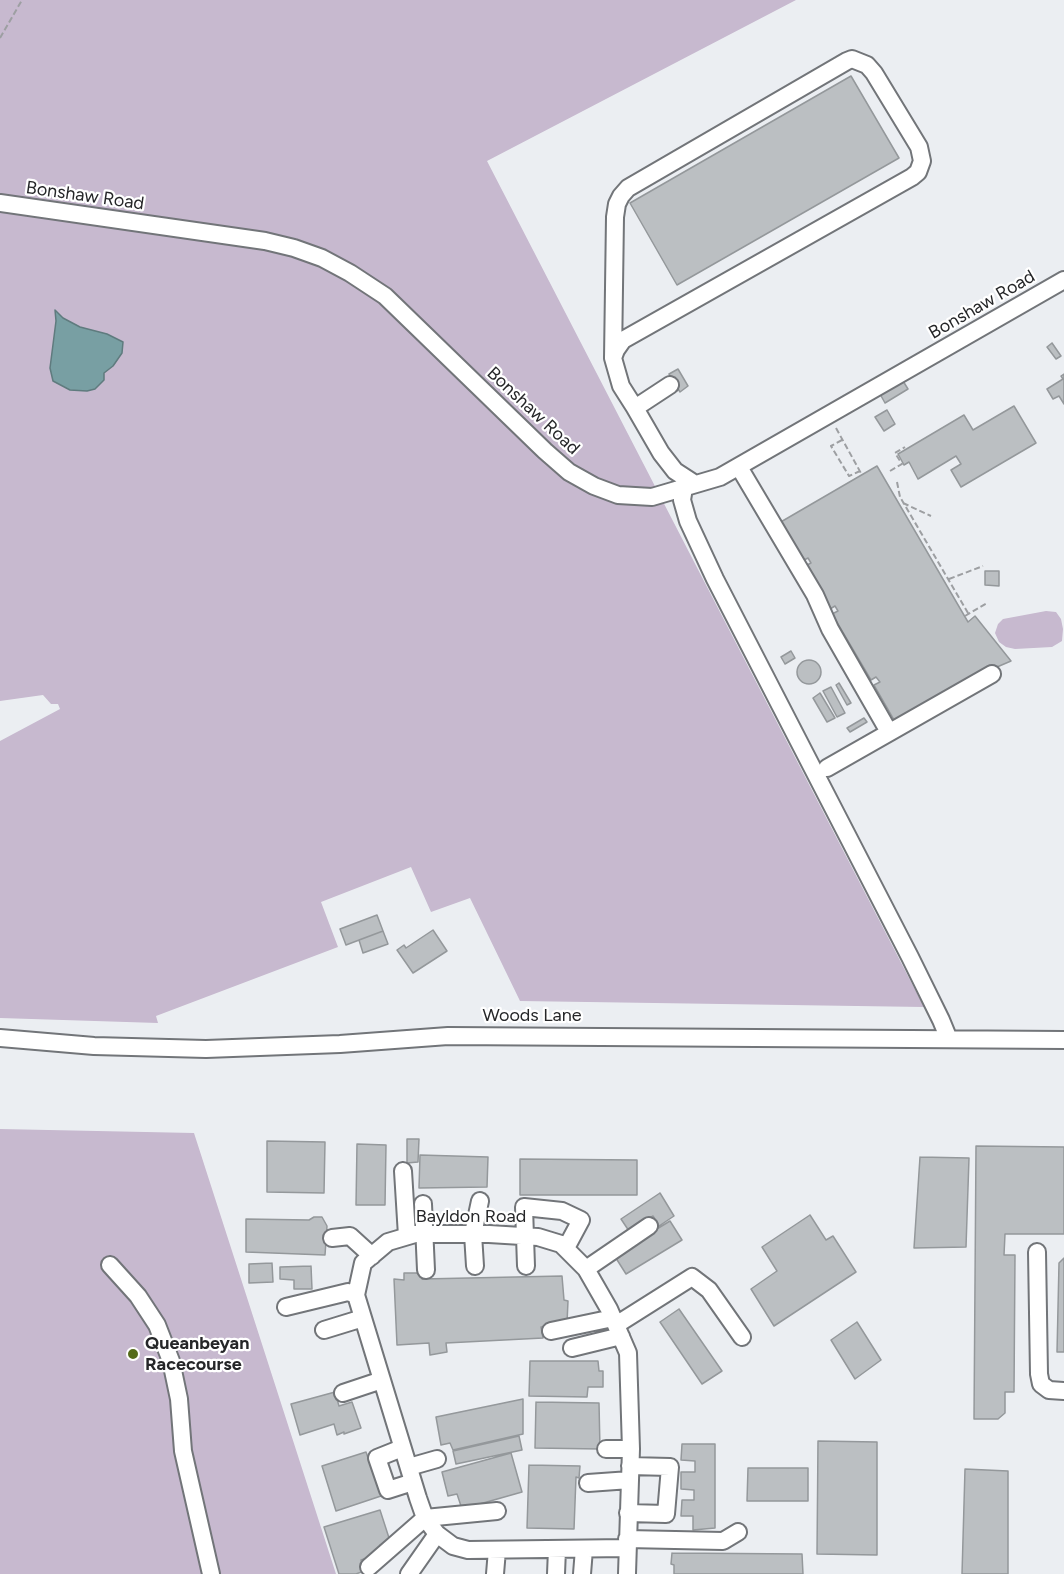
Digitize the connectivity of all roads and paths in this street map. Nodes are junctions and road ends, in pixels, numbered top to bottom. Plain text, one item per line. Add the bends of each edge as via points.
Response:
1 (22, 0) edge
2 (0, 38) edge
3 (0, 203) edge
4 (1064, 280) edge
5 (613, 358) junction
6 (670, 385) dead end
7 (634, 408) junction
8 (828, 416) junction
9 (843, 439) junction
10 (905, 447) dead end
11 (739, 467) junction
12 (860, 471) junction
13 (890, 471) dead end
14 (862, 475) dead end
15 (897, 483) dead end
16 (689, 486) junction
17 (903, 503) junction
18 (931, 516) dead end
19 (983, 566) dead end
20 (949, 579) junction
21 (987, 603) dead end
22 (993, 674) dead end
23 (889, 732) junction
24 (827, 768) dead end
25 (948, 1037) junction
26 (0, 1038) edge
27 (1064, 1040) edge
28 (403, 1171) dead end
29 (480, 1201) dead end
30 (423, 1204) dead end
31 (649, 1226) dead end
32 (425, 1234) junction
33 (473, 1234) junction
34 (407, 1236) junction
35 (524, 1236) junction
36 (332, 1238) dead end
37 (566, 1248) junction
38 (1037, 1252) dead end
39 (372, 1256) junction
40 (110, 1265) dead end
41 (475, 1266) dead end
42 (526, 1266) dead end
43 (586, 1269) junction
44 (426, 1270) dead end
45 (356, 1295) junction
46 (286, 1307) dead end
47 (363, 1318) junction
48 (617, 1326) junction
49 (324, 1330) dead end
50 (551, 1331) dead end
51 (742, 1337) dead end
52 (572, 1348) dead end
53 (382, 1380) junction
54 (1064, 1391) edge
55 (343, 1393) dead end
56 (402, 1448) junction
57 (606, 1449) dead end
58 (631, 1449) junction
59 (437, 1459) dead end
60 (630, 1473) junction
61 (411, 1475) junction
62 (588, 1483) dead end
63 (497, 1511) dead end
64 (628, 1513) junction
65 (426, 1518) junction
66 (738, 1532) dead end
67 (437, 1534) junction
68 (627, 1544) junction
69 (557, 1549) junction
70 (584, 1549) junction
71 (497, 1550) junction
72 (369, 1567) dead end
73 (211, 1574) edge
74 (409, 1574) edge
75 (495, 1574) edge
76 (556, 1574) edge
77 (582, 1574) edge
78 (627, 1574) edge

1 - 2 path
3 - 16 street, Bonshaw Road via 265,241 322,258 385,296 569,472 618,495 652,497
4 - 8 street, Bonshaw Road
5 - 5 street via 615,217 617,204 628,188 847,61 867,65 919,147 922,161 918,172 623,340
5 - 7 street via 621,386
6 - 7 street
7 - 16 street via 660,453
8 - 9 path
8 - 11 street, Bonshaw Road
9 - 12 path
9 - 12 path via 831,446 849,476
10 - 13 path via 895,453 902,464
11 - 16 street, Bonshaw Road
11 - 23 street via 815,595
12 - 14 path
15 - 17 path
16 - 25 street via 682,500 715,579
17 - 18 path
17 - 20 path
19 - 20 path
20 - 21 path via 967,615
22 - 23 street
23 - 24 street
25 - 26 street, Woods Lane via 448,1036 206,1049
25 - 27 street, Woods Lane
28 - 34 street
29 - 33 street
30 - 32 street
31 - 43 street
32 - 33 street, Bayldon Road
32 - 34 street, Bayldon Road
32 - 44 street
33 - 35 street, Bayldon Road
33 - 41 street
34 - 39 street, Bayldon Road via 388,1242
35 - 37 street, Bayldon Road
35 - 37 street via 524,1207 562,1211 581,1220
35 - 42 street
36 - 39 street via 350,1236
37 - 43 street, Bayldon Road
38 - 54 street via 1039,1374 1041,1384 1049,1390
39 - 45 street, Bayldon Road via 363,1263
40 - 73 street via 157,1324 171,1360 183,1451
43 - 48 street, Bayldon Road
45 - 46 street via 348,1292
45 - 47 street, Bayldon Road
47 - 49 street
47 - 53 street, Bayldon Road
48 - 50 street
48 - 51 street via 692,1277 709,1290
48 - 52 street
48 - 58 street, Bayldon Road via 628,1353
53 - 55 street
53 - 56 street, Bayldon Road
56 - 61 street, Bayldon Road
56 - 61 street via 377,1458 388,1490
57 - 58 street
58 - 60 street, Bayldon Road
59 - 61 street
60 - 62 street
60 - 64 street, Bayldon Road
60 - 64 street via 670,1467 666,1514
61 - 65 street, Bayldon Road
63 - 65 street
64 - 68 street, Bayldon Road
65 - 67 street, Bayldon Road
65 - 72 street
66 - 68 street via 723,1542
67 - 71 street, Bayldon Road via 453,1546
67 - 74 street
68 - 70 street, Bayldon Road
68 - 78 street, Bayldon Road
69 - 70 street, Bayldon Road
69 - 71 street, Bayldon Road
69 - 76 street
70 - 77 street
71 - 75 street

